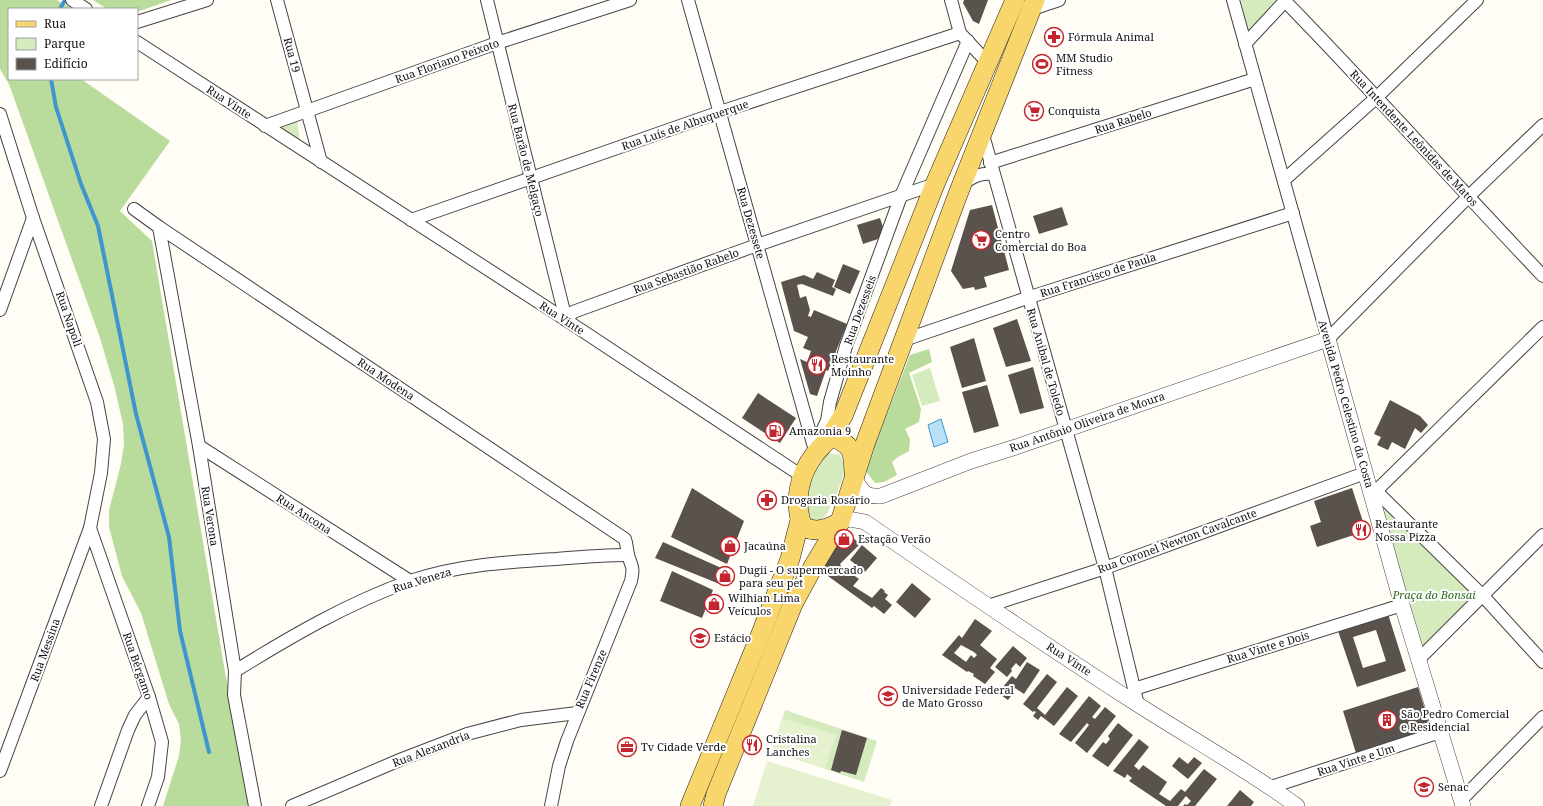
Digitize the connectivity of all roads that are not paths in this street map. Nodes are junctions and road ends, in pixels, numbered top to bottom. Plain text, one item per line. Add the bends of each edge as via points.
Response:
1 (207, 0) edge
2 (277, 0) edge
3 (487, 0) edge
4 (630, 0) edge
5 (688, 0) edge
6 (951, 0) edge
7 (1015, 0) edge
8 (1059, 0) edge
9 (1233, 0) edge
10 (1285, 0) edge
11 (1477, 0) edge
12 (73, 1) edge
13 (1033, 4) edge
14 (84, 8) edge
15 (138, 22) edge
16 (964, 37) junction
17 (138, 43) edge
18 (497, 43) junction
19 (1245, 44) junction
20 (988, 63) junction
21 (1255, 79) junction
22 (1377, 98) junction
23 (307, 111) junction
24 (720, 112) junction
25 (0, 114) edge
26 (1543, 125) edge
27 (266, 126) junction
28 (983, 135) junction
29 (321, 162) junction
30 (992, 169) junction
31 (531, 179) junction
32 (1284, 180) junction
33 (935, 184) junction
34 (962, 184) junction
35 (901, 196) junction
36 (1468, 197) junction
37 (134, 209) dead end
38 (1293, 213) junction
39 (34, 218) junction
40 (410, 220) junction
41 (159, 227) junction
42 (757, 245) junction
43 (1543, 276) edge
44 (1027, 298) junction
45 (0, 310) edge
46 (566, 320) junction
47 (1543, 326) edge
48 (1328, 339) junction
49 (904, 340) junction
50 (1065, 429) junction
51 (831, 436) junction
52 (199, 446) junction
53 (814, 450) junction
54 (1365, 473) junction
55 (802, 476) junction
56 (854, 478) junction
57 (1373, 489) junction
58 (800, 520) junction
59 (840, 522) junction
60 (90, 528) junction
61 (1543, 535) edge
62 (628, 555) junction
63 (1104, 568) junction
64 (410, 581) junction
65 (1483, 596) junction
66 (1402, 605) junction
67 (988, 606) junction
68 (1418, 660) junction
69 (1543, 662) edge
70 (235, 672) junction
71 (1134, 689) junction
72 (149, 697) junction
73 (1138, 705) junction
74 (577, 713) junction
75 (1543, 717) edge
76 (1440, 732) junction
77 (0, 771) edge
78 (1271, 787) junction
79 (1462, 803) edge
80 (101, 806) edge
81 (148, 806) edge
82 (255, 806) edge
83 (292, 806) edge
84 (551, 806) edge
85 (690, 806) edge
86 (713, 806) edge
87 (1297, 806) edge

1 - 15 street
2 - 23 street, Rua 19
3 - 18 street, Rua Barão de Melgaço
4 - 18 street, Rua Floriano Peixoto
5 - 24 street, Rua Dezessete
6 - 16 street
7 - 20 main road
8 - 13 street
9 - 19 street, Avenida Pedro Celestino da Costa
10 - 19 street
10 - 22 street, Rua Intendente Leônidas de Matos
11 - 22 street
12 - 14 street
13 - 28 main road
16 - 20 street
16 - 24 street, Rua Luís de Albuquerque
16 - 35 street, Rua Dezesseis
17 - 27 street, Rua Vinte
18 - 23 street, Rua Floriano Peixoto
18 - 31 street, Rua Barão de Melgaço
19 - 21 street, Avenida Pedro Celestino da Costa
20 - 33 main road
21 - 30 street, Rua Rabelo
21 - 32 street, Avenida Pedro Celestino da Costa
22 - 32 street
22 - 36 street, Rua Intendente Leônidas de Matos
23 - 27 street, Rua Floriano Peixoto
23 - 29 street
24 - 31 street, Rua Luís de Albuquerque
24 - 42 street, Rua Dezessete
25 - 39 street, Rua Napoli
26 - 36 street
27 - 29 street, Rua Vinte
28 - 30 street, Rua Anibal de Toledo
28 - 34 main road
29 - 40 street, Rua Vinte
30 - 34 street, Rua Rabelo
30 - 44 street, Rua Anibal de Toledo
31 - 40 street, Rua Luís de Albuquerque
31 - 46 street, Rua Barão de Melgaço
32 - 38 street, Avenida Pedro Celestino da Costa
33 - 35 street, Rua Sebastião Rabelo
33 - 51 main road via 843,416
34 - 49 main road
35 - 42 street, Rua Sebastião Rabelo
35 - 53 street, Rua Dezesseis via 846,346 827,421
36 - 43 street, Rua Intendente Leônidas de Matos
36 - 48 street
37 - 41 street, Rua Modena
38 - 44 street, Rua Francisco de Paula
38 - 48 street, Avenida Pedro Celestino da Costa
39 - 45 street
39 - 60 street, Rua Napoli via 97,402 104,439 102,473
40 - 46 street, Rua Vinte
41 - 52 street, Rua Verona
41 - 62 street, Rua Modena via 620,534 625,539
42 - 46 street, Rua Sebastião Rabelo via 573,312
42 - 53 street, Rua Dezessete
44 - 49 street, Rua Francisco de Paula
44 - 50 street, Rua Anibal de Toledo
46 - 55 street, Rua Vinte
47 - 57 street
48 - 50 street, Rua Antônio Oliveira de Moura
48 - 54 street, Avenida Pedro Celestino da Costa
49 - 56 main road
50 - 56 street, Rua Antônio Oliveira de Moura via 971,461 881,496 863,493
50 - 63 street, Rua Anibal de Toledo
51 - 53 main road
51 - 56 main road via 842,441 853,454
52 - 64 street, Rua Ancona
52 - 70 street, Rua Verona
53 - 55 main road
54 - 57 street, Avenida Pedro Celestino da Costa
54 - 63 street, Rua Coronel Newton Cavalcante
55 - 58 main road via 798,499
56 - 59 main road
57 - 65 street
57 - 66 street, Avenida Pedro Celestino da Costa
58 - 59 main road via 803,527 818,530 827,529
58 - 85 main road via 790,559
59 - 67 street, Rua Vinte via 849,519 865,522
59 - 86 main road via 793,604
60 - 72 street, Rua Bérgamo
60 - 77 street, Rua Messina
61 - 65 street
62 - 64 street, Rua Veneza via 502,562
62 - 74 street, Rua Firenze via 632,563 628,590
63 - 67 street, Rua Coronel Newton Cavalcante
63 - 71 street, Rua Anibal de Toledo
64 - 70 street, Rua Veneza via 329,617
65 - 68 street
65 - 69 street
66 - 68 street, Avenida Pedro Celestino da Costa
66 - 71 street, Rua Vinte e Dois
67 - 73 street, Rua Vinte
68 - 76 street, Avenida Pedro Celestino da Costa
70 - 82 street, Rua Verona via 234,696
71 - 73 street, Rua Anibal de Toledo
72 - 80 street via 135,715 128,730
72 - 81 street, Rua Bérgamo via 162,742 158,777
73 - 78 street, Rua Vinte
74 - 83 street, Rua Alexandria via 521,720 467,734
74 - 84 street, Rua Firenze via 559,766
75 - 79 street
76 - 78 street, Rua Vinte e Um
76 - 79 street, Avenida Pedro Celestino da Costa
78 - 87 street, Rua Vinte

